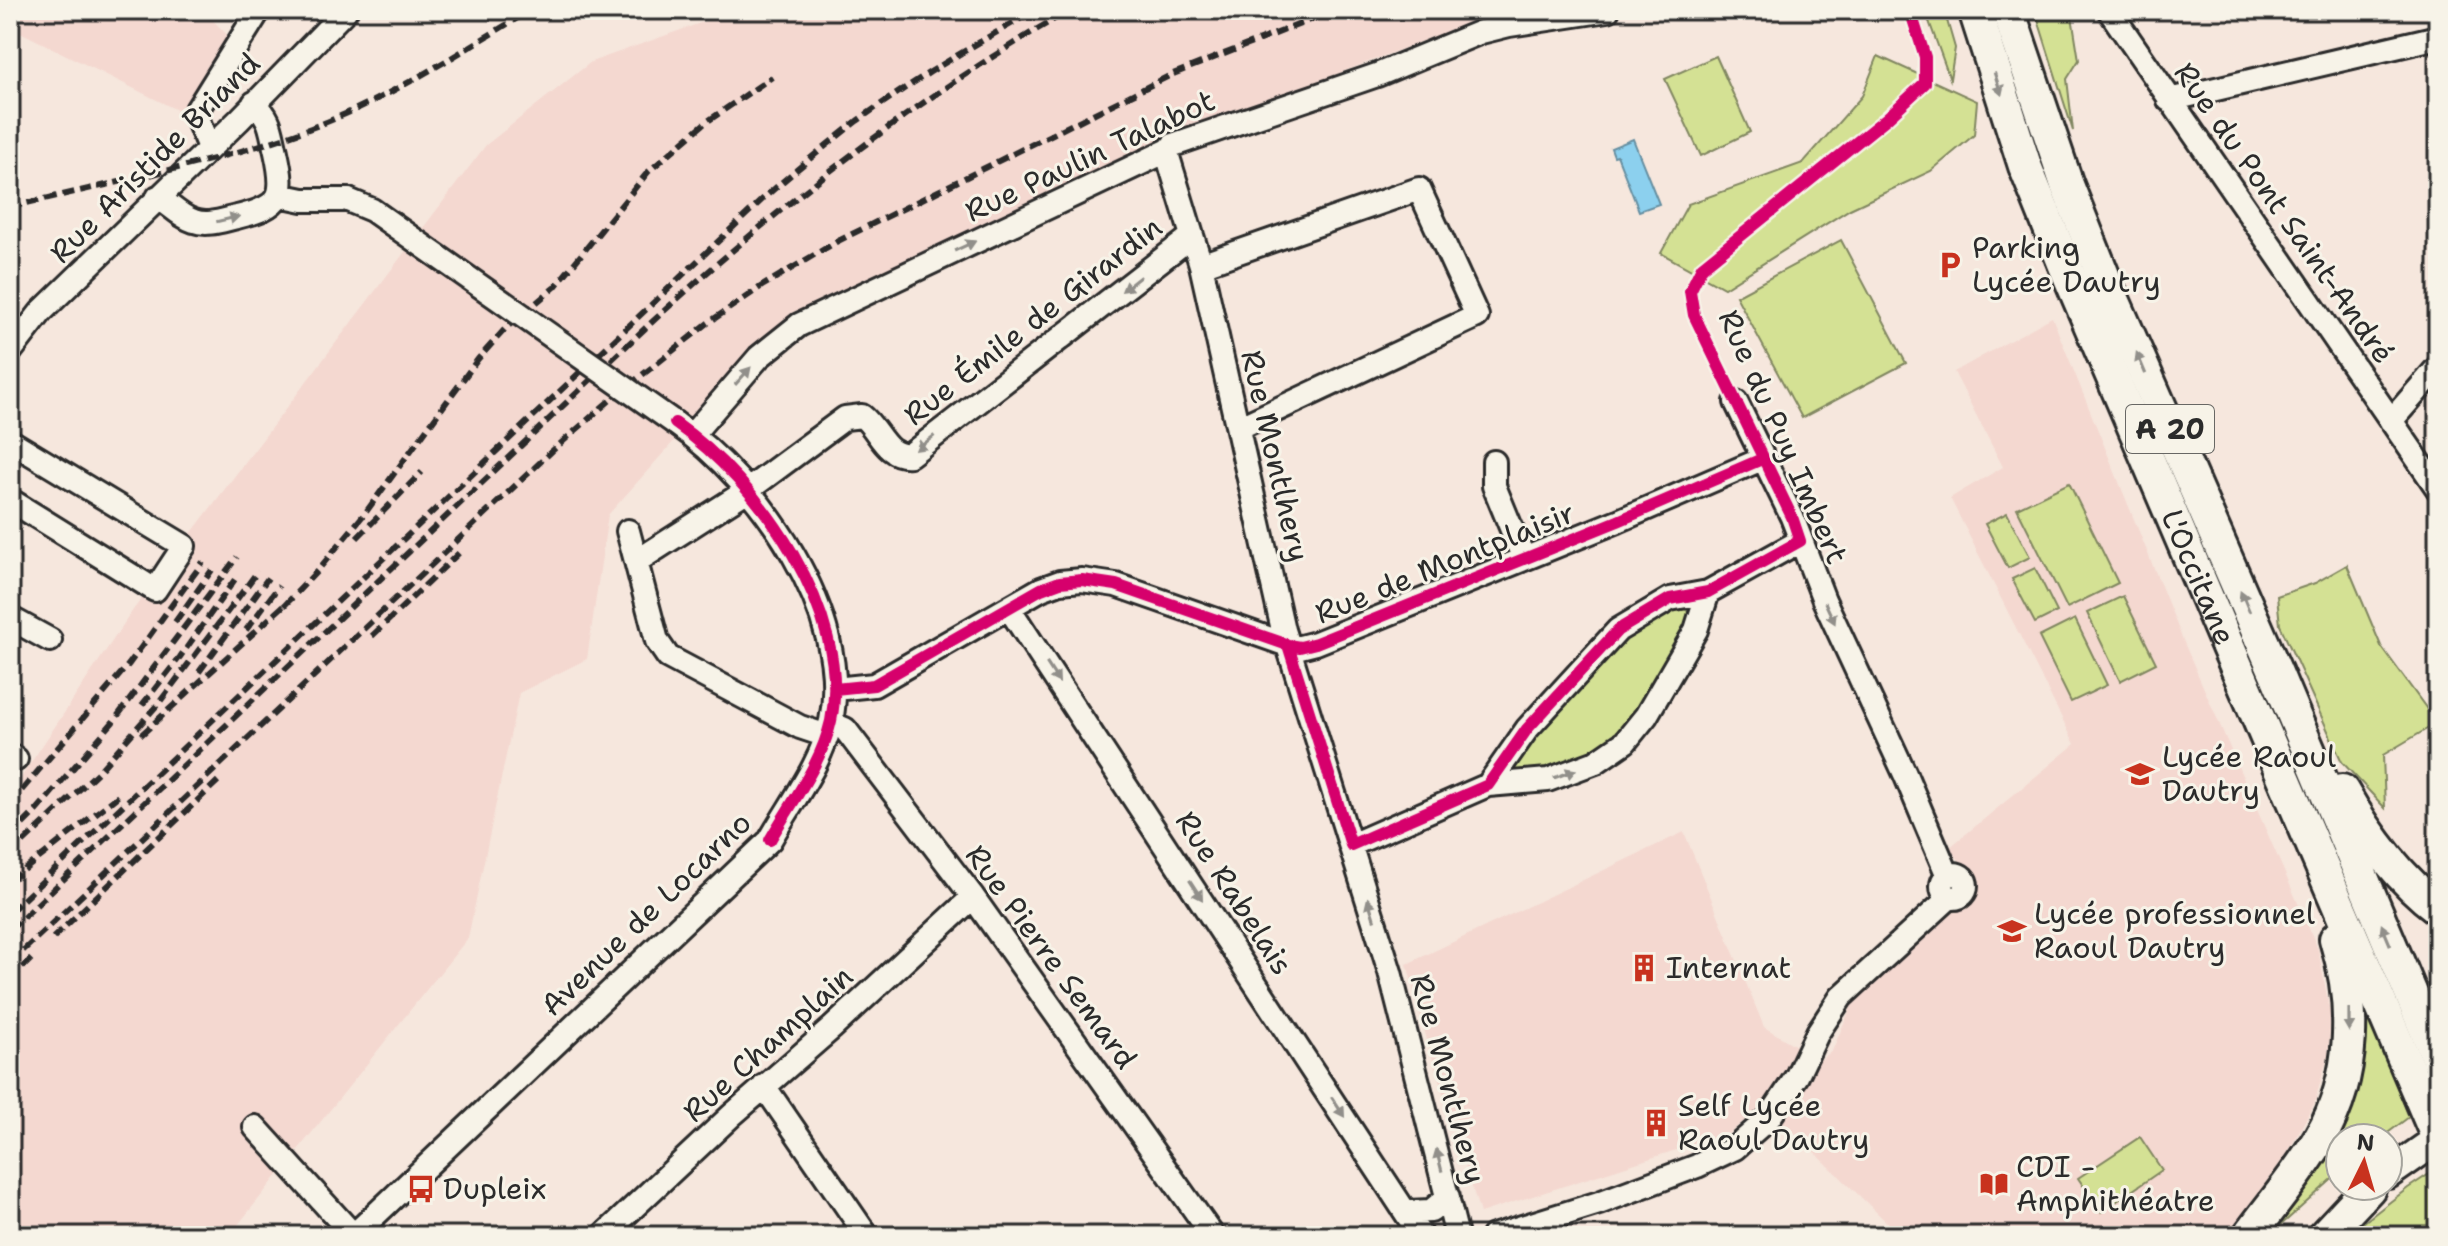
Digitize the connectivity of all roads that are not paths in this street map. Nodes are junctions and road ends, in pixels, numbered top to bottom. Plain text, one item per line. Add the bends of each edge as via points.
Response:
1 (346, 10) edge
2 (1608, 10) edge
3 (1975, 10) edge
4 (2008, 10) edge
5 (2109, 10) edge
6 (256, 15) dead end
7 (2438, 37) edge
8 (2169, 100) junction
9 (254, 103) junction
10 (209, 148) junction
11 (1169, 150) junction
12 (279, 195) junction
13 (158, 197) junction
14 (1192, 236) junction
15 (1201, 265) junction
16 (10, 352) edge
17 (2438, 367) edge
18 (1736, 402) dead end
19 (2391, 421) junction
20 (1238, 428) junction
21 (684, 429) junction
22 (10, 441) edge
23 (1762, 459) junction
24 (1494, 462) dead end
25 (2438, 489) edge
26 (748, 490) junction
27 (10, 500) edge
28 (628, 531) dead end
29 (1800, 541) junction
30 (1524, 559) junction
31 (637, 561) junction
32 (1708, 592) junction
33 (1009, 608) junction
34 (10, 618) edge
35 (50, 640) dead end
36 (1288, 645) junction
37 (2276, 673) junction
38 (835, 689) junction
39 (829, 729) junction
40 (2286, 783) junction
41 (1488, 785) junction
42 (1351, 845) junction
43 (973, 897) junction
44 (2438, 908) edge
45 (2438, 1058) edge
46 (764, 1086) junction
47 (255, 1127) dead end
48 (2438, 1138) edge
49 (2404, 1163) edge
50 (1448, 1197) junction
51 (2353, 1202) edge
52 (2357, 1202) edge
53 (1407, 1212) junction
54 (353, 1236) edge
55 (603, 1236) edge
56 (867, 1236) edge
57 (1213, 1236) edge
58 (1421, 1236) edge
59 (1457, 1236) edge
60 (1493, 1236) edge
61 (2249, 1236) edge
62 (2311, 1236) edge
63 (2324, 1236) edge

1 - 9 street, Rue Aristide Briand
2 - 11 street, Rue Paulin Talabot via 1481,32 1377,75 1186,139
3 -> 40 highway, L'Occitane / A 20 via 2025,166 2066,268
37 -> 4 highway, L'Occitane / A 20 via 2108,288
5 - 8 street, Rue du Pont Saint-André
6 - 10 street via 195,113
7 - 8 street
8 - 19 street, Rue du Pont Saint-André
9 - 10 street, Rue Aristide Briand
9 - 12 street via 267,116 282,177
10 - 13 street, Rue Aristide Briand
11 - 14 street, Rue Montlhery
21 -> 11 street, Rue Paulin Talabot via 799,325
13 -> 12 street via 183,216 211,223 264,210
12 - 21 street, Avenue de Locarno, bridge via 348,200 372,210
13 - 16 street, Rue Aristide Briand via 41,312
14 - 15 street, Rue Montlhery
14 -> 26 street, Rue Émile de Girardin via 910,455 889,449 869,421 853,416
15 - 20 street, Rue Montlhery
15 - 20 street via 1419,189 1477,316
17 - 19 street
18 - 23 street, Rue du Puy Imbert
19 - 25 street, Rue du Pont Saint-André
20 - 36 street, Rue Montlhery
21 - 26 street, Avenue de Locarno
22 - 27 street via 184,546 155,590
23 - 29 street, Rue du Puy Imbert
23 - 30 street, Rue de Montplaisir
24 - 30 street, Rue de Montplaisir via 1494,486
26 - 31 street, Rue Émile de Girardin
26 - 38 street, Avenue de Locarno via 809,586 831,647
28 - 31 street
29 - 32 street
29 -> 60 street, Rue du Puy Imbert via 1949,887 1841,997 1769,1118 1735,1148 1599,1203
30 - 36 street, Rue de Montplaisir via 1316,643
31 - 39 street via 657,641 668,657 800,727
32 - 41 street via 1670,599 1618,630 1527,729
41 -> 32 street via 1548,780 1596,762 1625,742 1696,630
33 - 36 street, Rue de Montplaisir via 1041,589 1082,580 1116,585
33 - 38 street, Rue de Montplaisir via 874,685
33 -> 53 street, Rue Rabelais
34 - 35 street
36 - 42 street, Rue Montlhery
37 - 44 highway via 2357,818 2410,887
45 -> 37 highway, L'Occitane / A 20
38 - 39 street, Avenue de Locarno
39 - 43 street, Rue Pierre Semard via 845,729
39 - 54 street, Avenue de Locarno via 817,762 770,840
40 - 48 highway, L'Occitane / A 20
40 -> 61 highway via 2343,963 2348,1053 2320,1137
41 - 42 street
50 -> 42 street, Rue Montlhery
43 - 46 street, Rue Champlain
43 - 57 street, Rue Pierre Semard
46 - 55 street, Rue Champlain
46 - 56 street
47 - 54 street
48 - 49 main road
50 - 53 street via 1431,1211
50 - 59 street, Rue Montlhery
51 - 62 main road
52 - 63 highway
53 - 58 street, Rue Rabelais

